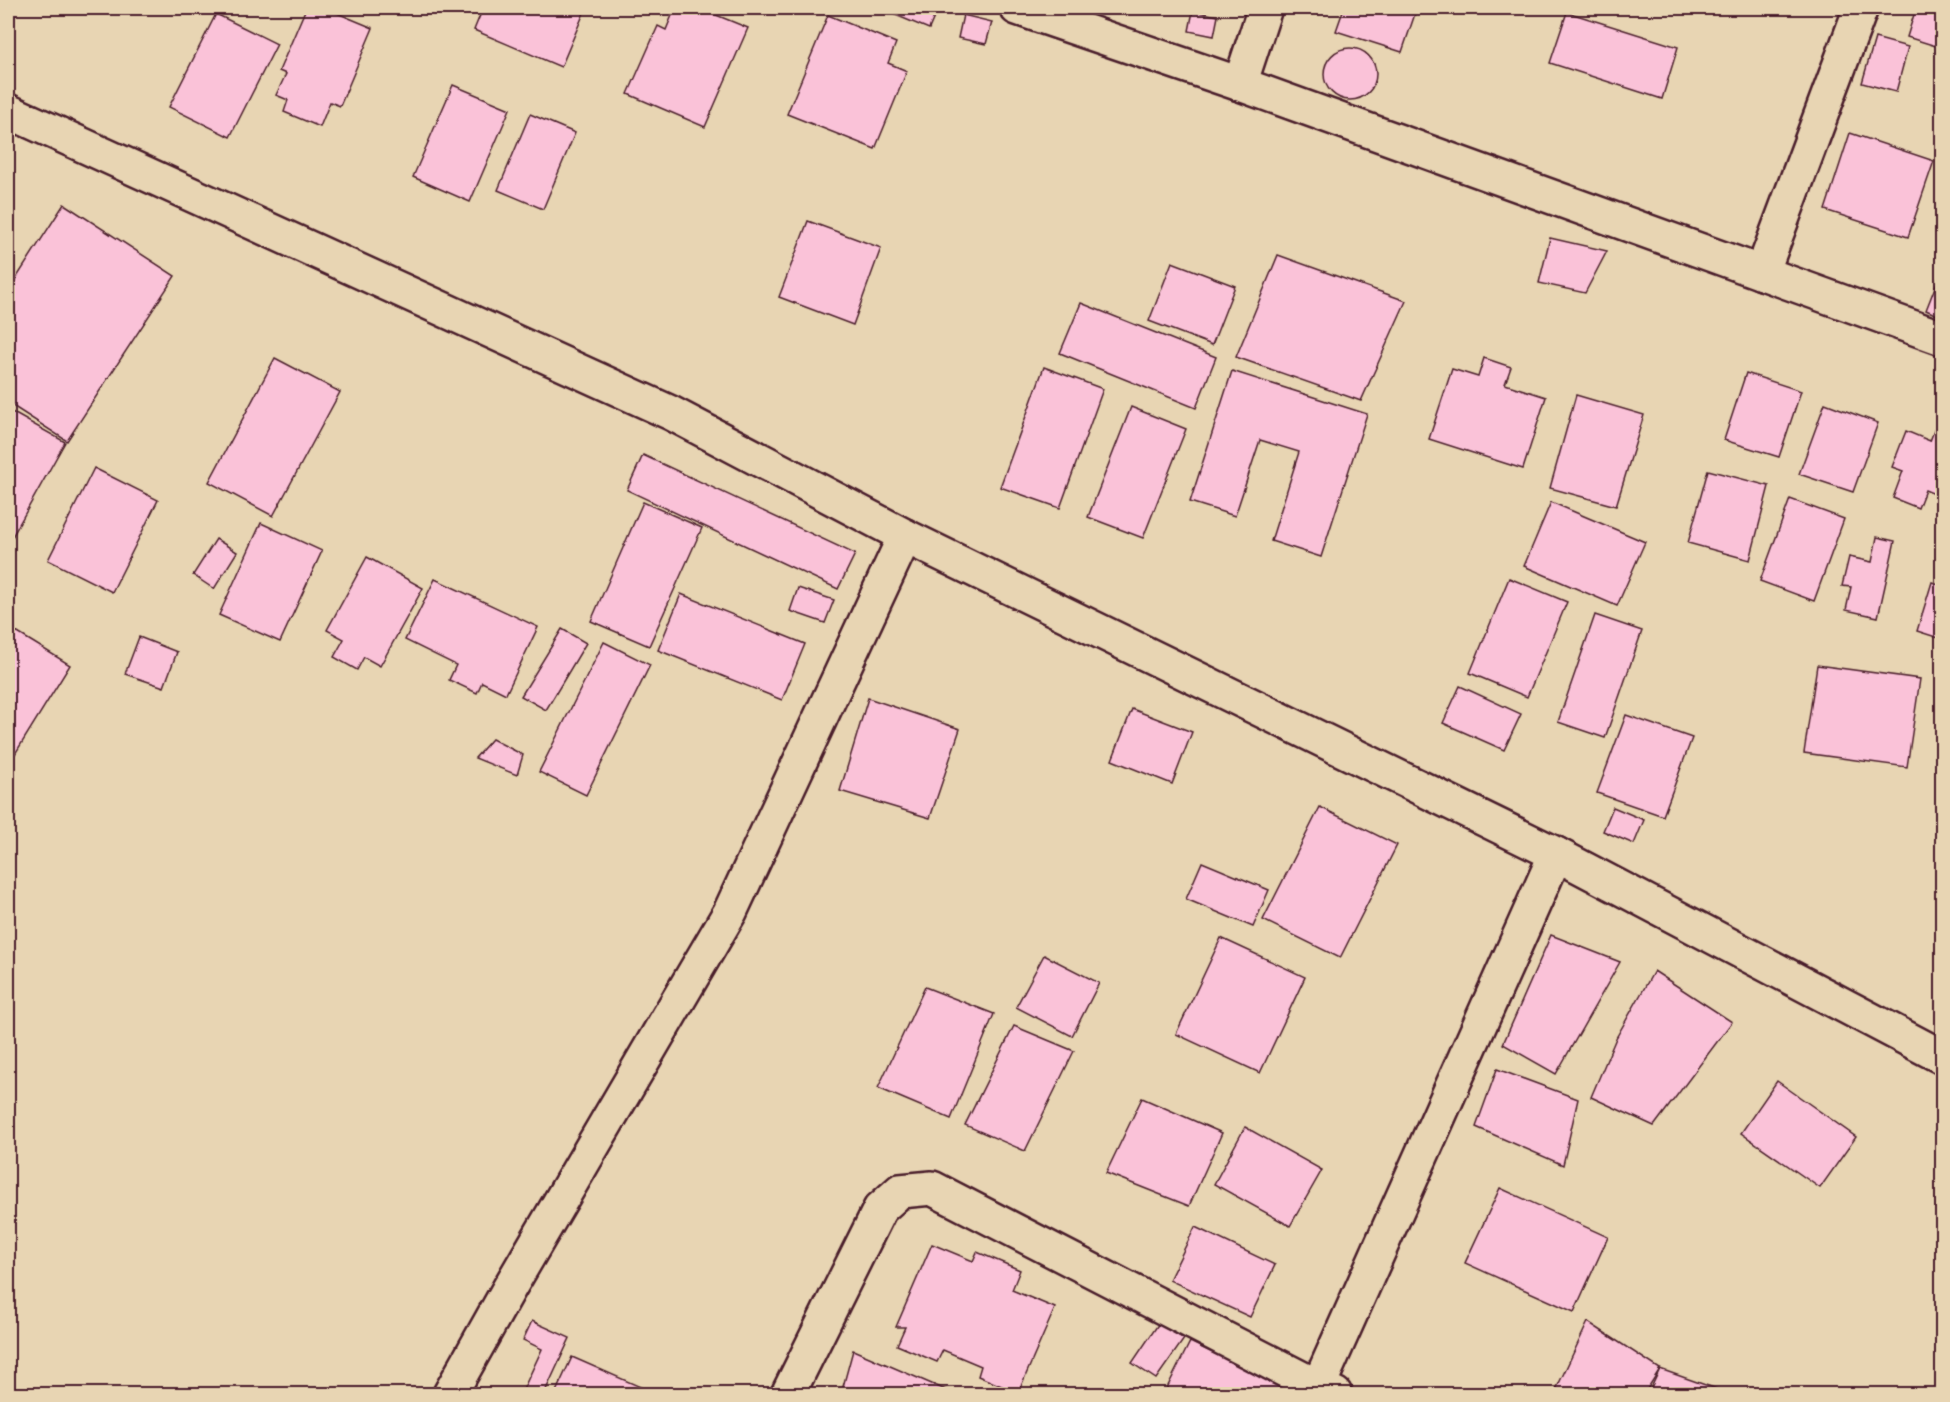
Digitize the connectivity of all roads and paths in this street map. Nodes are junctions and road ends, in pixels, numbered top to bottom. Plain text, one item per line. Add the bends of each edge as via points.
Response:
1 (1017, 8) edge
2 (1265, 8) edge
3 (1861, 8) edge
4 (1240, 84) junction
5 (8, 111) edge
6 (1762, 273) junction
7 (1942, 338) edge
8 (905, 536) junction
9 (1556, 854) junction
10 (1942, 1057) edge
11 (1327, 1391) edge
12 (450, 1395) edge
13 (788, 1395) edge

1 - 4 street
2 - 4 street
3 - 6 street
4 - 6 street
5 - 8 street via 671,413
6 - 7 street
8 - 9 street
8 - 12 street via 730,912
9 - 10 street
9 - 11 street
11 - 13 street via 932,1188 900,1191 880,1209

